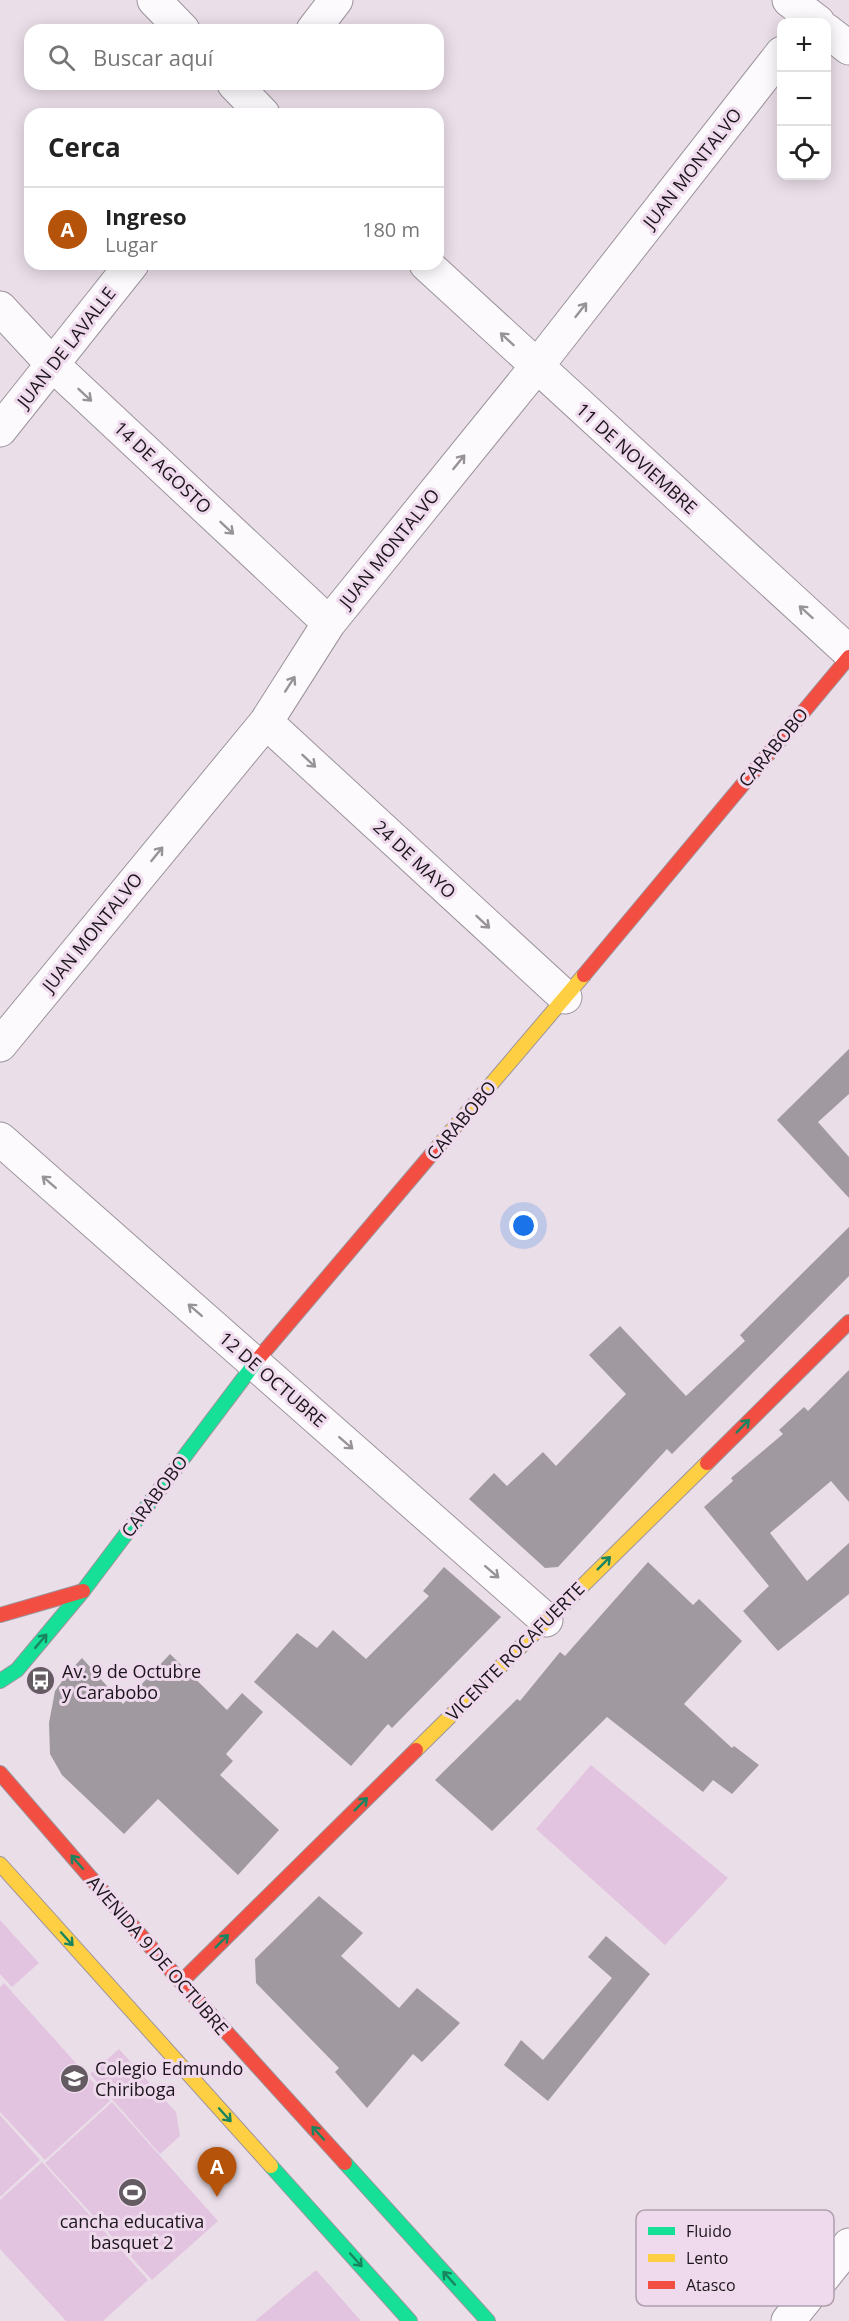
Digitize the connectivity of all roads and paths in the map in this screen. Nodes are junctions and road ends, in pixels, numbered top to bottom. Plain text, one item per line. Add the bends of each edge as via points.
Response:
1 (154, 0) edge
2 (336, 0) edge
3 (812, 15) edge
4 (177, 24) edge
5 (317, 24) edge
6 (849, 48) edge
7 (777, 59) edge
8 (127, 270) edge
9 (433, 270) edge
10 (0, 308) edge
11 (53, 365) junction
12 (537, 366) junction
13 (0, 430) edge
14 (329, 623) junction
15 (849, 652) edge
16 (849, 657) edge
17 (266, 722) junction
18 (565, 997) junction
19 (0, 1045) edge
20 (0, 1139) edge
21 (849, 1322) edge
22 (255, 1363) junction
23 (83, 1591) junction
24 (0, 1615) edge
25 (546, 1620) junction
26 (0, 1681) edge
27 (0, 1773) edge
28 (0, 1864) edge
29 (181, 1982) junction
30 (849, 2245) edge
31 (834, 2264) edge
32 (800, 2306) edge
33 (410, 2321) edge
34 (488, 2321) edge
35 (788, 2321) edge

1 - 4 street
2 - 5 street
3 - 6 street
12 -> 7 street, JUAN MONTALVO
8 - 11 street, JUAN DE LAVALLE
12 -> 9 street, 11 DE NOVIEMBRE
10 - 11 street, 14 DE AGOSTO
11 - 13 street, JUAN DE LAVALLE
11 -> 14 street, 14 DE AGOSTO
14 -> 12 street, JUAN MONTALVO
15 -> 12 street, 11 DE NOVIEMBRE
17 -> 14 street, JUAN MONTALVO
16 - 18 main road, CARABOBO
17 -> 18 street, 24 DE MAYO
19 -> 17 street, JUAN MONTALVO
18 - 22 main road, CARABOBO
22 -> 20 street, 12 DE OCTUBRE
25 -> 21 main road, VICENTE ROCAFUERTE
22 - 23 main road, CARABOBO
22 -> 25 street, 12 DE OCTUBRE
23 - 24 main road
26 -> 23 main road, CARABOBO via 17,1670
29 -> 25 main road, VICENTE ROCAFUERTE
29 -> 27 main road, AVENIDA 9 DE OCTUBRE
28 -> 33 main road
34 -> 29 main road, AVENIDA 9 DE OCTUBRE
30 - 31 street
32 - 35 street

